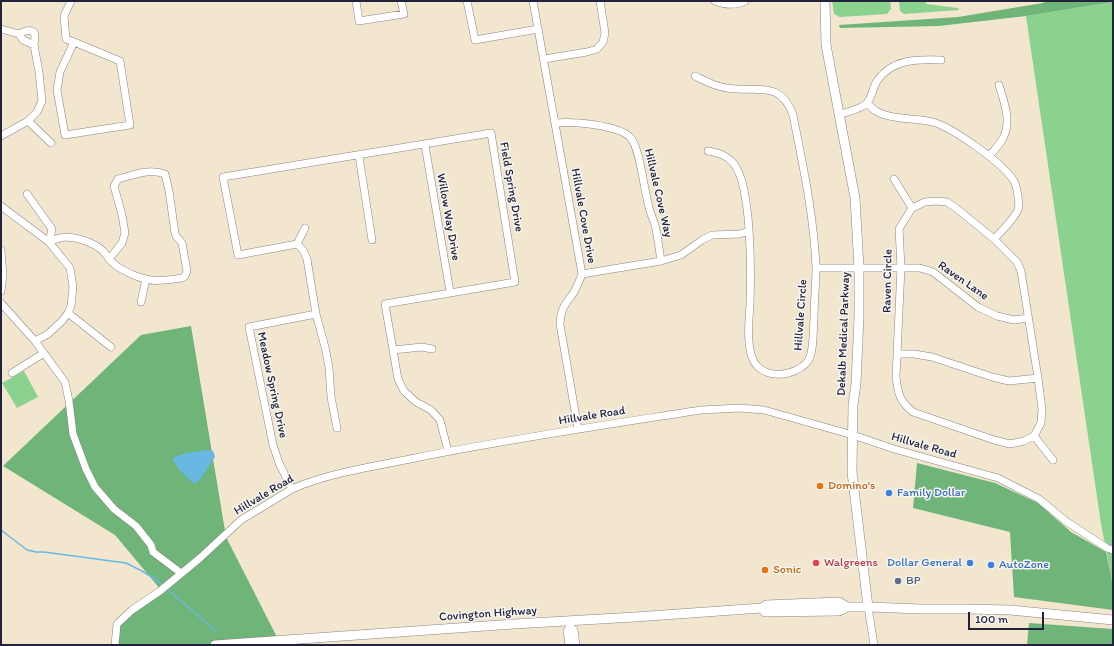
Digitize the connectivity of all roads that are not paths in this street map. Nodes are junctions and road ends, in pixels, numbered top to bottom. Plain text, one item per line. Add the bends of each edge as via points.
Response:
1 (71, 1) edge
2 (356, 1) edge
3 (401, 1) edge
4 (467, 1) edge
5 (533, 1) edge
6 (600, 1) edge
7 (715, 1) edge
8 (745, 1) edge
9 (825, 1) edge
10 (1, 29) edge
11 (538, 29) junction
12 (19, 34) junction
13 (74, 42) junction
14 (34, 45) junction
15 (544, 59) junction
16 (941, 60) dead end
17 (695, 76) dead end
18 (1000, 85) dead end
19 (866, 104) junction
20 (839, 114) junction
21 (28, 121) junction
22 (556, 122) junction
23 (1, 136) edge
24 (50, 143) dead end
25 (425, 145) junction
26 (708, 151) dead end
27 (359, 156) junction
28 (989, 156) junction
29 (894, 179) dead end
30 (27, 194) dead end
31 (1, 206) edge
32 (912, 208) junction
33 (304, 228) dead end
34 (749, 232) junction
35 (994, 239) junction
36 (372, 240) dead end
37 (49, 242) junction
38 (297, 244) junction
39 (1, 250) edge
40 (109, 259) junction
41 (661, 261) junction
42 (816, 268) junction
43 (859, 268) junction
44 (901, 268) junction
45 (582, 274) junction
46 (146, 279) junction
47 (1, 291) edge
48 (450, 292) junction
49 (141, 302) dead end
50 (1, 303) edge
51 (68, 313) junction
52 (316, 314) junction
53 (1028, 318) junction
54 (35, 341) junction
55 (111, 347) dead end
56 (432, 349) dead end
57 (393, 350) junction
58 (44, 353) junction
59 (898, 354) junction
60 (12, 373) dead end
61 (1038, 378) junction
62 (337, 428) dead end
63 (578, 429) junction
64 (853, 435) junction
65 (1034, 436) junction
66 (448, 451) junction
67 (1053, 460) dead end
68 (292, 488) junction
69 (1113, 550) edge
70 (181, 573) junction
71 (868, 607) junction
72 (1113, 620) edge
73 (570, 624) junction
74 (115, 645) edge
75 (215, 645) edge
76 (569, 645) edge
77 (576, 645) edge
78 (874, 645) edge

1 - 13 street via 64,16 66,39
2 - 3 street via 359,21 404,14
4 - 11 street via 475,40
5 - 11 street, Hillvale Cove Drive
6 - 15 street via 605,33 603,42 597,49
7 - 8 street via 735,4
9 - 20 main road, Dekalb Medical Parkway via 826,45
10 - 12 street
11 - 15 street, Hillvale Cove Drive
12 - 14 street via 23,40
12 - 14 street via 27,30 34,32
13 - 13 street via 60,72 57,90 65,135 130,125 120,61
14 - 21 street via 42,101 37,112
15 - 22 street, Hillvale Cove Drive
16 - 19 street via 905,61 888,68 877,81
17 - 42 street, Hillvale Circle via 729,89 764,89 774,92 784,97 790,105 811,212
18 - 28 street via 1008,124 1003,138
19 - 20 street via 853,111
19 - 28 street via 888,116 935,123 950,129
20 - 43 main road, Dekalb Medical Parkway via 855,198
21 - 23 street
21 - 24 street
22 - 41 street, Hillvale Cove Way via 606,127 630,137 636,146
22 - 45 street, Hillvale Cove Drive
25 - 27 street, Field Spring Drive
25 - 48 street, Willow Way Drive
25 - 48 street, Field Spring Drive via 491,133 516,282
26 - 34 street, Hillvale Circle via 722,154 735,165 745,200
27 - 36 street
27 - 38 street, Field Spring Drive via 223,177 238,255
28 - 35 street via 1008,172 1015,182 1018,195 1018,209
29 - 32 street
30 - 37 street via 52,229
31 - 37 street
32 - 35 street via 926,202 947,202
32 - 44 street, Raven Circle via 899,229
33 - 38 street
34 - 41 street via 712,235 681,255
34 - 42 street, Hillvale Circle via 749,349 757,366 771,374 782,375 798,370 809,360
35 - 53 street via 1017,262 1021,271
37 - 40 street via 62,237 80,239 95,245
37 - 51 street via 70,268 73,287
38 - 52 street via 307,260
39 - 47 street
40 - 46 street via 119,268
40 - 46 street via 122,243 125,233 114,186 118,179 148,171 166,174 175,233 182,243 187,271 182,278 156,281
41 - 45 street
42 - 43 street, Raven Lane
43 - 44 street, Raven Lane
43 - 64 main road, Dekalb Medical Parkway
44 - 53 street, Raven Lane via 920,268 933,272 978,307 997,316 1014,320
44 - 59 street, Raven Circle
45 - 63 street, Hillvale Cove Drive via 560,315
46 - 49 street
48 - 57 street, Field Spring Drive via 385,304
50 - 54 street
51 - 54 street via 48,334
51 - 55 street
52 - 62 street via 325,347
52 - 68 street, Meadow Spring Drive via 249,327 273,445
53 - 61 street
54 - 58 street
56 - 57 street via 422,347
57 - 66 street, Field Spring Drive via 398,379 404,391 416,402 431,410 440,420
58 - 60 street
58 - 70 street via 65,382 73,434 95,487 114,508 136,526 151,545 153,552
59 - 61 street via 932,357 1009,381
59 - 65 street, Raven Circle via 898,394 905,406 913,412 1010,444 1024,442
61 - 65 street via 1042,409 1041,423
63 - 64 street, Hillvale Road via 701,410 740,408 764,410
63 - 66 street, Hillvale Road
64 - 69 street, Hillvale Road via 998,478 1039,499 1067,522
64 - 71 main road, Dekalb Medical Parkway via 852,472
65 - 67 street
66 - 68 street, Hillvale Road via 348,472
68 - 70 street, Hillvale Road via 241,520
70 - 74 street, Hillvale Road via 117,624
71 - 72 main road, Covington Highway via 1010,610
71 - 73 main road, Covington Highway via 839,611 765,612 762,608
71 - 78 street, Dekalb Medical Parkway
73 - 75 main road, Covington Highway via 506,624
73 - 76 street
73 - 77 street via 574,630

